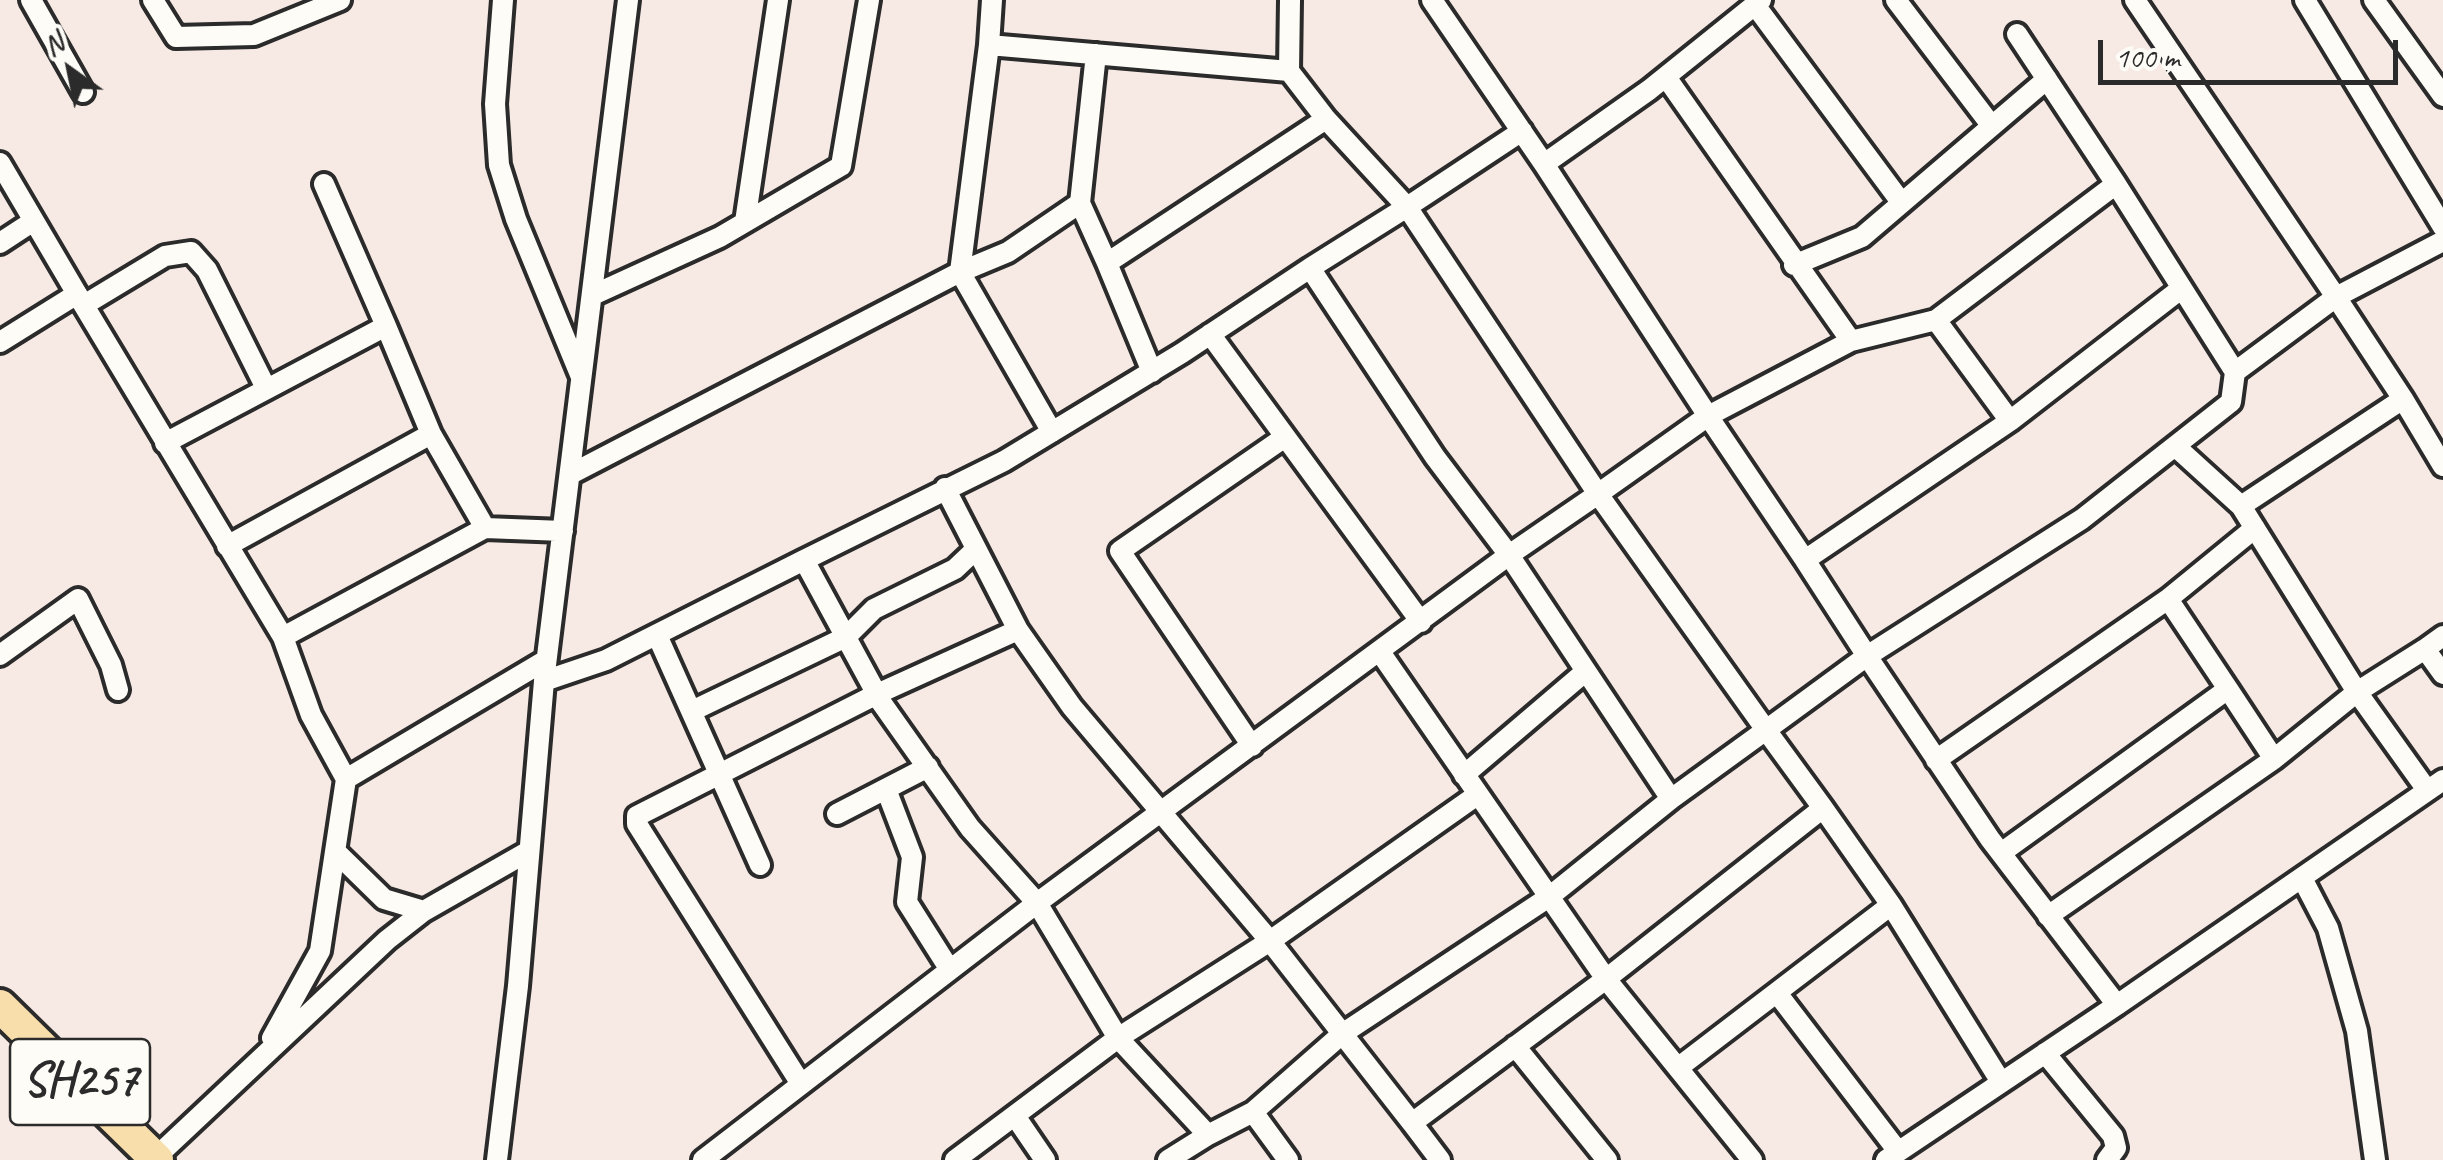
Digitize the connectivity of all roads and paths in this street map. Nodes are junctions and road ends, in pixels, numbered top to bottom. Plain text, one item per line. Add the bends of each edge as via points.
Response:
1 (30, 0) edge
2 (152, 0) edge
3 (340, 0) edge
4 (503, 0) edge
5 (628, 0) edge
6 (778, 0) edge
7 (869, 0) edge
8 (992, 0) edge
9 (1290, 0) edge
10 (1432, 0) edge
11 (1896, 0) edge
12 (2134, 0) edge
13 (2305, 0) edge
14 (2374, 0) edge
15 (1758, 2) edge
16 (2017, 34) dead end
17 (989, 45) junction
18 (1096, 54) junction
19 (1289, 71) junction
20 (1666, 77) junction
21 (2047, 79) junction
22 (82, 92) dead end
23 (2443, 96) edge
24 (1326, 119) junction
25 (1991, 125) junction
26 (1522, 131) junction
27 (0, 163) edge
28 (1544, 164) junction
29 (324, 184) dead end
30 (2116, 184) junction
31 (1900, 202) junction
32 (1080, 203) junction
33 (1406, 207) junction
34 (32, 222) junction
35 (746, 222) junction
36 (2443, 227) edge
37 (2443, 242) edge
38 (0, 243) edge
39 (1107, 262) junction
40 (1794, 265) junction
41 (1310, 268) junction
42 (960, 272) junction
43 (2182, 288) junction
44 (592, 294) junction
45 (2336, 297) junction
46 (80, 300) junction
47 (1936, 320) junction
48 (386, 326) junction
49 (1210, 334) junction
50 (1850, 341) junction
51 (0, 342) edge
52 (1152, 372) junction
53 (2235, 372) junction
54 (582, 381) junction
55 (266, 388) junction
56 (2403, 399) junction
57 (1708, 416) junction
58 (2010, 421) junction
59 (1052, 432) junction
60 (431, 434) junction
61 (1285, 437) junction
62 (165, 443) junction
63 (2175, 446) junction
64 (2443, 466) edge
65 (571, 474) junction
66 (945, 488) junction
67 (1598, 494) junction
68 (2241, 506) junction
69 (485, 528) junction
70 (2255, 528) junction
71 (564, 531) junction
72 (227, 546) junction
73 (975, 550) junction
74 (1509, 555) junction
75 (804, 560) junction
76 (1805, 560) junction
77 (2168, 599) junction
78 (1421, 622) junction
79 (1018, 630) junction
80 (656, 634) junction
81 (2443, 636) edge
82 (283, 637) junction
83 (846, 637) junction
84 (2425, 649) junction
85 (1380, 652) junction
86 (0, 655) edge
87 (1866, 656) junction
88 (545, 671) junction
89 (1586, 671) junction
90 (2443, 674) edge
91 (2228, 689) junction
92 (118, 690) dead end
93 (2357, 692) junction
94 (877, 694) junction
95 (694, 710) junction
96 (1766, 730) junction
97 (1252, 746) junction
98 (2274, 759) junction
99 (1936, 760) junction
100 (928, 767) junction
101 (722, 773) junction
102 (1464, 775) junction
103 (346, 779) junction
104 (2435, 785) edge
105 (886, 789) junction
106 (1478, 794) junction
107 (1671, 798) junction
108 (1822, 808) junction
109 (1161, 812) junction
110 (838, 814) dead end
111 (530, 851) junction
112 (338, 854) junction
113 (2001, 854) junction
114 (760, 865) dead end
115 (2302, 878) junction
116 (1549, 897) junction
117 (1037, 903) junction
118 (1891, 906) junction
119 (424, 911) junction
120 (2048, 916) junction
121 (1270, 941) junction
122 (950, 970) junction
123 (1606, 979) junction
124 (1777, 992) junction
125 (2116, 1005) junction
126 (0, 1006) edge
127 (0, 1032) edge
128 (1342, 1034) junction
129 (1118, 1038) junction
130 (1516, 1046) junction
131 (264, 1052) junction
132 (2045, 1053) junction
133 (1679, 1066) junction
134 (2001, 1082) junction
135 (801, 1084) junction
136 (1253, 1112) junction
137 (1015, 1116) junction
138 (1412, 1123) junction
139 (1208, 1135) junction
140 (1892, 1155) edge
141 (148, 1159) edge
142 (497, 1160) edge
143 (703, 1160) edge
144 (955, 1160) edge
145 (1045, 1160) edge
146 (1168, 1160) edge
147 (1288, 1160) edge
148 (1440, 1160) edge
149 (1607, 1160) edge
150 (1752, 1160) edge
151 (2107, 1160) edge
152 (2375, 1160) edge

1 - 22 street
2 - 3 street via 176,37 254,35
4 - 54 street via 495,104 499,165
5 - 44 street
6 - 35 street
7 - 35 street via 840,166
8 - 17 street
9 - 19 street
10 - 26 street
11 - 25 street
12 - 45 street
13 - 36 street
14 - 23 street
15 - 20 street
15 - 31 street
16 - 21 street
17 - 18 street
17 - 42 street
18 - 19 street
18 - 32 street
19 - 24 street
20 - 28 street
20 - 40 street
21 - 25 street
21 - 30 street
24 - 33 street
24 - 39 street
25 - 31 street
26 - 28 street
26 - 33 street
27 - 34 street
28 - 57 street
29 - 48 street
30 - 43 street
30 - 47 street
31 - 40 street via 1862,237
32 - 39 street
32 - 42 street via 1008,252
33 - 41 street
33 - 67 street
34 - 38 street
34 - 46 street
35 - 44 street
37 - 45 street
39 - 52 street
40 - 50 street
41 - 49 street
41 - 74 street via 1434,457
42 - 59 street
42 - 65 street
43 - 53 street
43 - 58 street
44 - 54 street
45 - 53 street
45 - 56 street
46 - 51 street
46 - 55 street via 166,256 191,252 207,270
46 - 62 street
47 - 50 street
47 - 58 street
48 - 55 street
48 - 60 street
49 - 52 street
49 - 61 street
50 - 57 street
52 - 59 street
53 - 63 street via 2231,402
54 - 65 street
55 - 62 street
56 - 64 street
56 - 68 street
57 - 67 street
57 - 76 street
58 - 76 street
59 - 66 street
60 - 69 street
60 - 72 street
61 - 78 street
61 - 97 street via 1120,551
62 - 72 street
63 - 68 street
63 - 87 street via 2082,519
65 - 71 street
66 - 73 street
66 - 75 street
67 - 74 street
67 - 96 street
68 - 70 street
69 - 71 street
69 - 82 street
70 - 77 street
70 - 93 street
71 - 88 street
72 - 82 street
73 - 79 street
73 - 83 street via 954,569 874,609
74 - 78 street
74 - 89 street
75 - 80 street
75 - 83 street
76 - 87 street
77 - 91 street
77 - 99 street
78 - 85 street
79 - 94 street
79 - 109 street via 1072,707
80 - 88 street via 606,660
80 - 95 street
81 - 84 street
82 - 103 street via 311,715
83 - 94 street
83 - 95 street
84 - 90 street
84 - 93 street
85 - 97 street
85 - 102 street
86 - 92 street via 78,599
87 - 96 street
87 - 99 street
88 - 103 street
88 - 111 street
89 - 102 street
89 - 107 street
91 - 98 street
91 - 113 street
93 - 98 street
93 - 104 street
94 - 100 street
94 - 101 street
95 - 101 street
96 - 107 street
96 - 108 street
97 - 109 street
98 - 120 street
99 - 113 street
100 - 105 street
100 - 117 street via 970,828
101 - 114 street
101 - 135 street via 642,812 637,824
102 - 106 street
103 - 112 street
104 - 115 street
105 - 110 street
105 - 122 street via 912,857 907,902
106 - 116 street
106 - 121 street
107 - 116 street
108 - 118 street
108 - 123 street
109 - 117 street
109 - 121 street
111 - 119 street
111 - 142 street
112 - 119 street via 384,899
112 - 131 street via 320,951
113 - 120 street
115 - 125 street
115 - 152 street via 2328,928 2358,1031
116 - 123 street
116 - 128 street
117 - 122 street
117 - 129 street
118 - 124 street
118 - 134 street
119 - 131 street
120 - 125 street
121 - 128 street
121 - 129 street
122 - 135 street
123 - 130 street
123 - 133 street
124 - 133 street
124 - 140 street
125 - 132 street
126 - 141 main road, SH257
127 - 141 main road, SH257
128 - 136 street
128 - 138 street
129 - 137 street
129 - 139 street
130 - 138 street
130 - 149 street
131 - 141 street
132 - 134 street
132 - 151 street via 2113,1136 2116,1148
133 - 150 street
134 - 140 street
135 - 143 street
136 - 139 street
136 - 147 street
137 - 144 street
137 - 145 street
138 - 148 street
139 - 146 street

